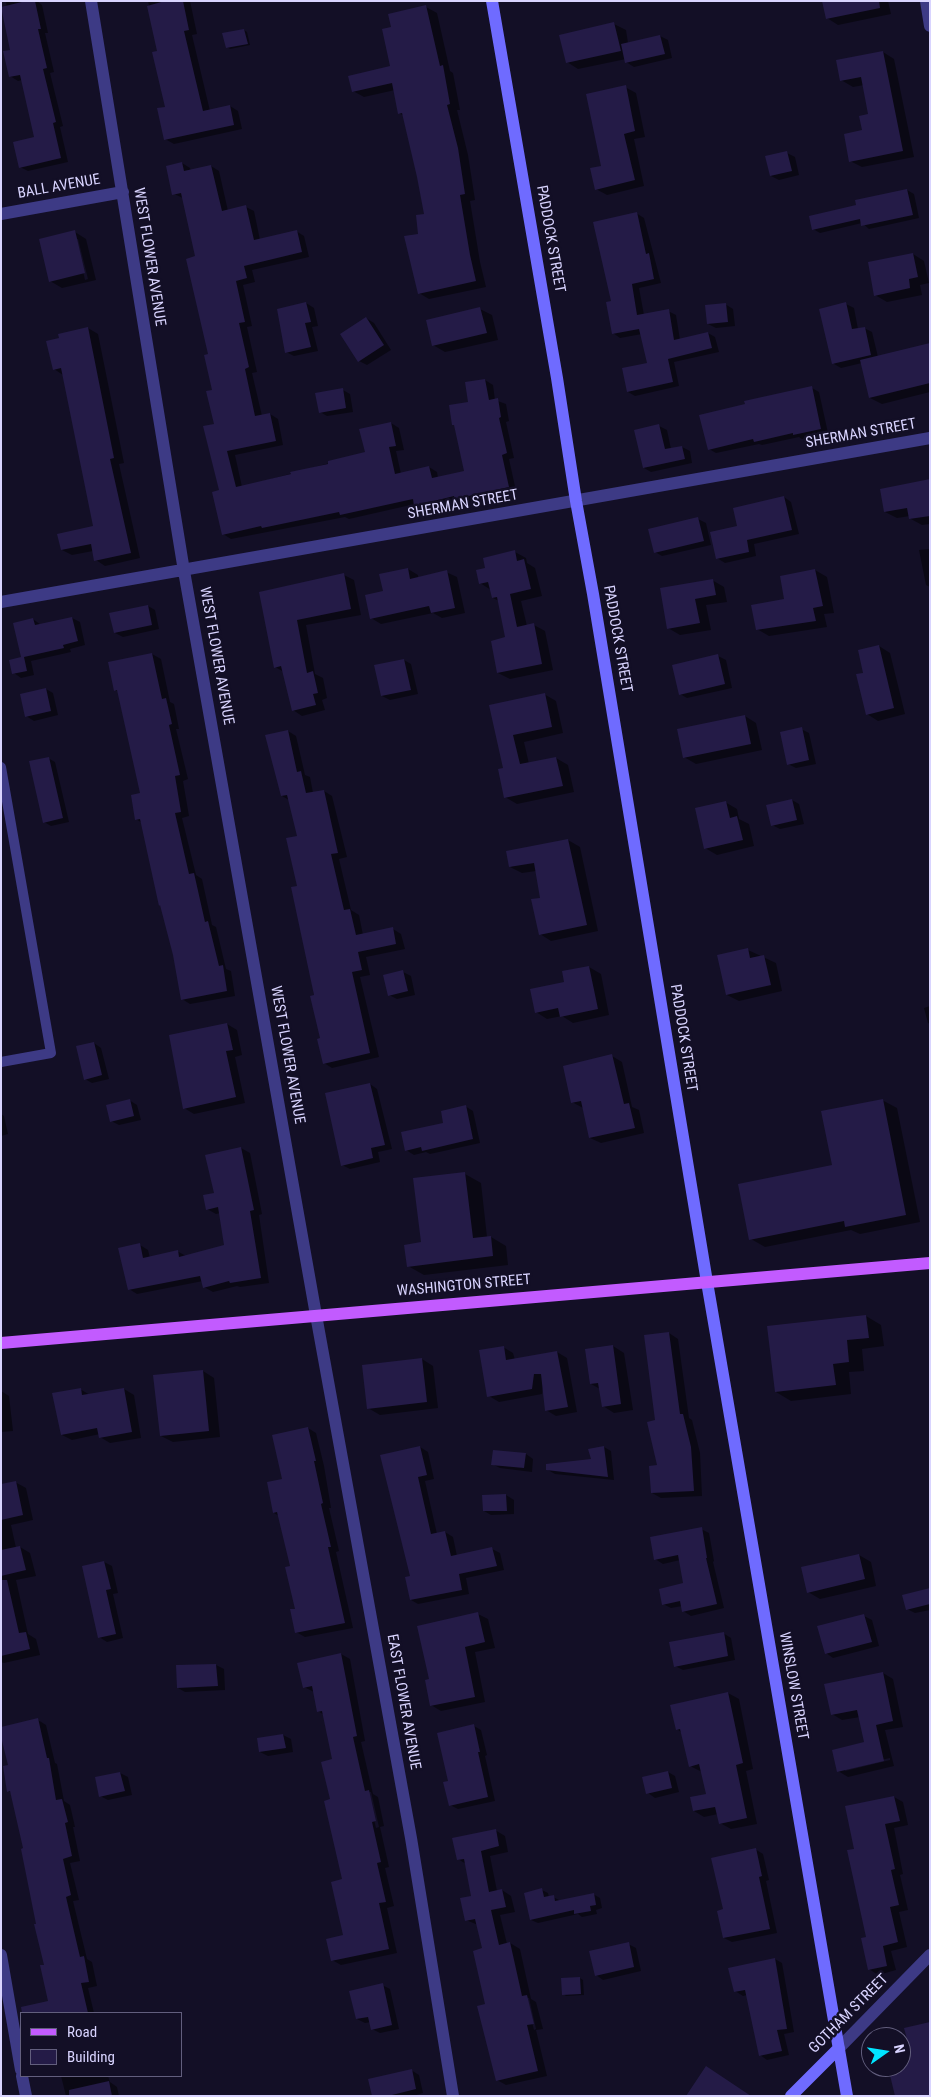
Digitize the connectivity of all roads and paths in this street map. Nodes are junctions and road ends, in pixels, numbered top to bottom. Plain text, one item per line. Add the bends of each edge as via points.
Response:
1 (91, 1) edge
2 (492, 1) edge
3 (926, 1) edge
4 (930, 26) edge
5 (123, 192) junction
6 (1, 214) edge
7 (930, 438) edge
8 (576, 501) junction
9 (184, 571) junction
10 (1, 602) edge
11 (1, 767) edge
12 (1, 1062) edge
13 (930, 1263) edge
14 (707, 1282) junction
15 (316, 1315) junction
16 (1, 1343) edge
17 (1, 1955) edge
18 (930, 1955) edge
19 (839, 2048) junction
20 (20, 2064) edge
21 (22, 2077) edge
22 (26, 2096) edge
23 (453, 2096) edge
24 (791, 2096) edge
25 (847, 2096) edge

1 - 5 street, WEST FLOWER AVENUE
2 - 8 main road, PADDOCK STREET
3 - 4 street
5 - 6 street, BALL AVENUE
5 - 9 street, WEST FLOWER AVENUE
7 - 8 street, SHERMAN STREET
8 - 9 street, SHERMAN STREET
8 - 14 main road, PADDOCK STREET
9 - 10 street, SHERMAN STREET
9 - 15 street, WEST FLOWER AVENUE
11 - 12 lane via 51,1053
13 - 14 main road, WASHINGTON STREET
14 - 15 main road, WASHINGTON STREET
14 - 19 main road, WINSLOW STREET
15 - 16 main road, WASHINGTON STREET
15 - 23 street, EAST FLOWER AVENUE via 411,1838
17 - 20 street
18 - 19 street, GOTHAM STREET
19 - 24 main road, GOTHAM STREET
19 - 25 main road, WINSLOW STREET
21 - 22 street

